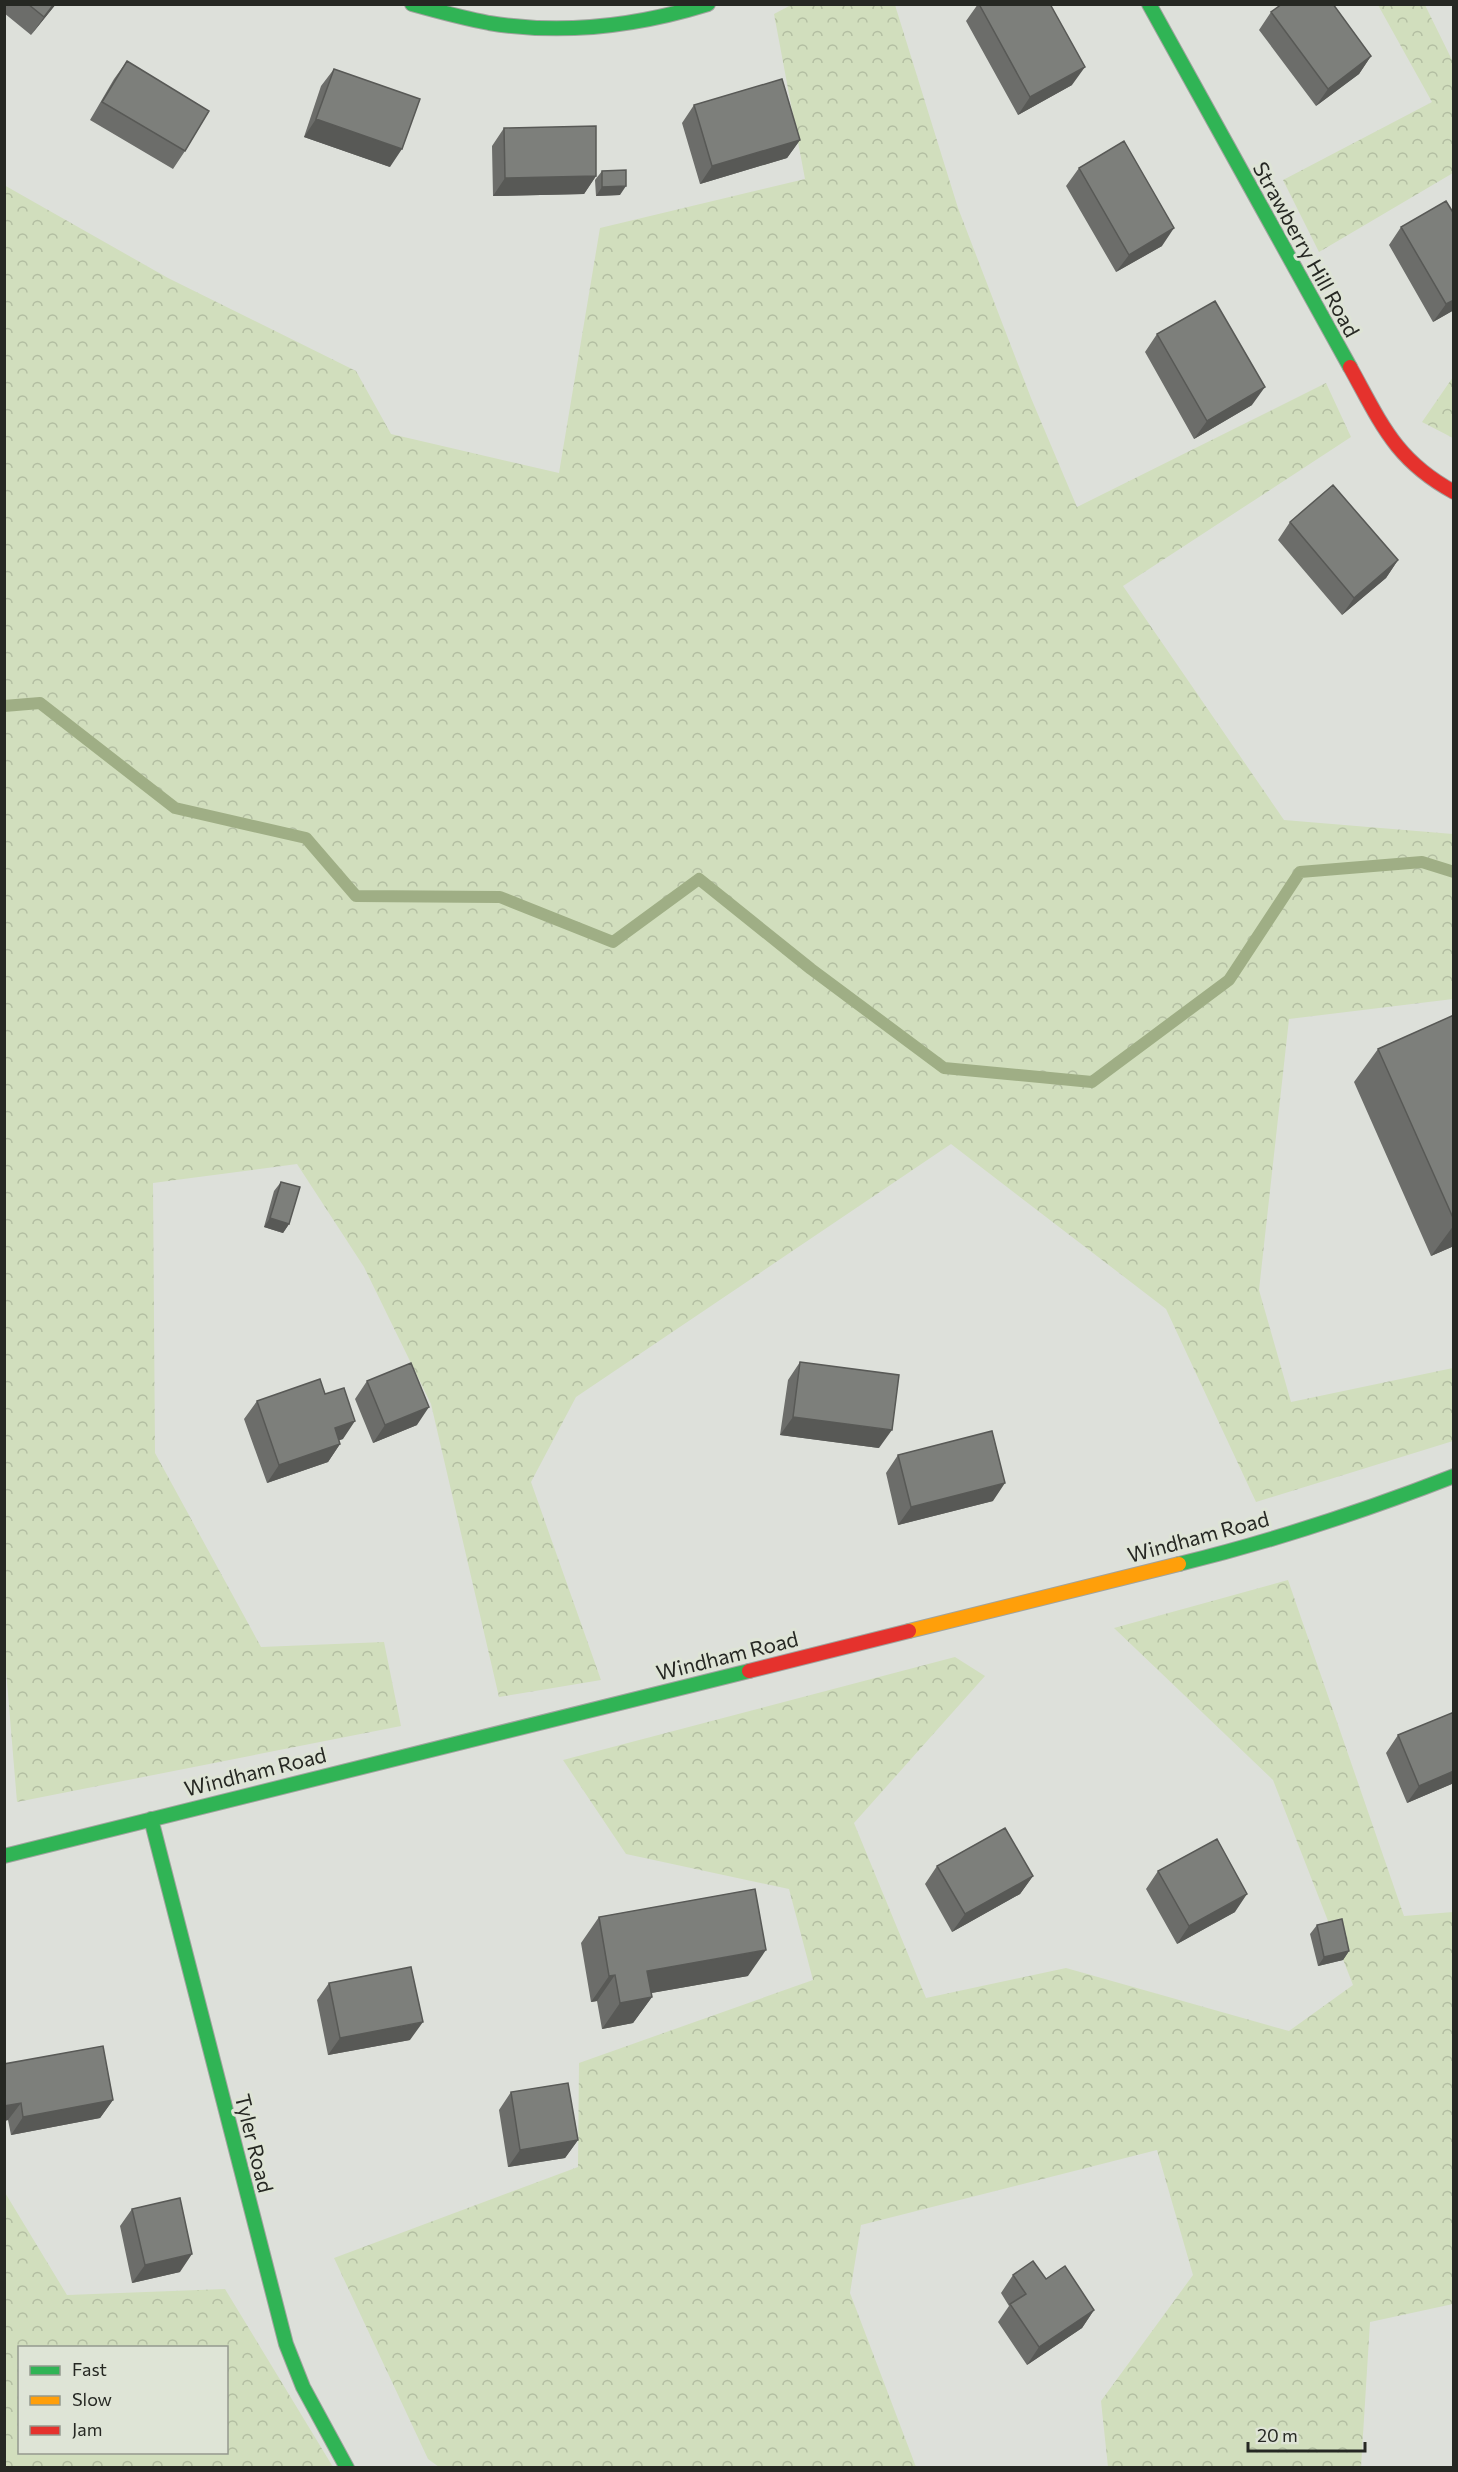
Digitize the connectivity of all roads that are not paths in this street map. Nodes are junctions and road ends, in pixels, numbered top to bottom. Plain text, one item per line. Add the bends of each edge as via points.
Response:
1 (412, 4) edge
2 (708, 4) edge
3 (1149, 4) edge
4 (1454, 492) edge
5 (1454, 1476) edge
6 (151, 1819) junction
7 (4, 1856) edge
8 (347, 2468) edge

1 - 2 street via 497,24 536,27 634,23
3 - 4 street, Strawberry Hill Road via 1384,429 1420,473
5 - 6 street, Windham Road via 1373,1507 1243,1548
6 - 7 street, Windham Road
6 - 8 street, Tyler Road via 286,2344 325,2431

